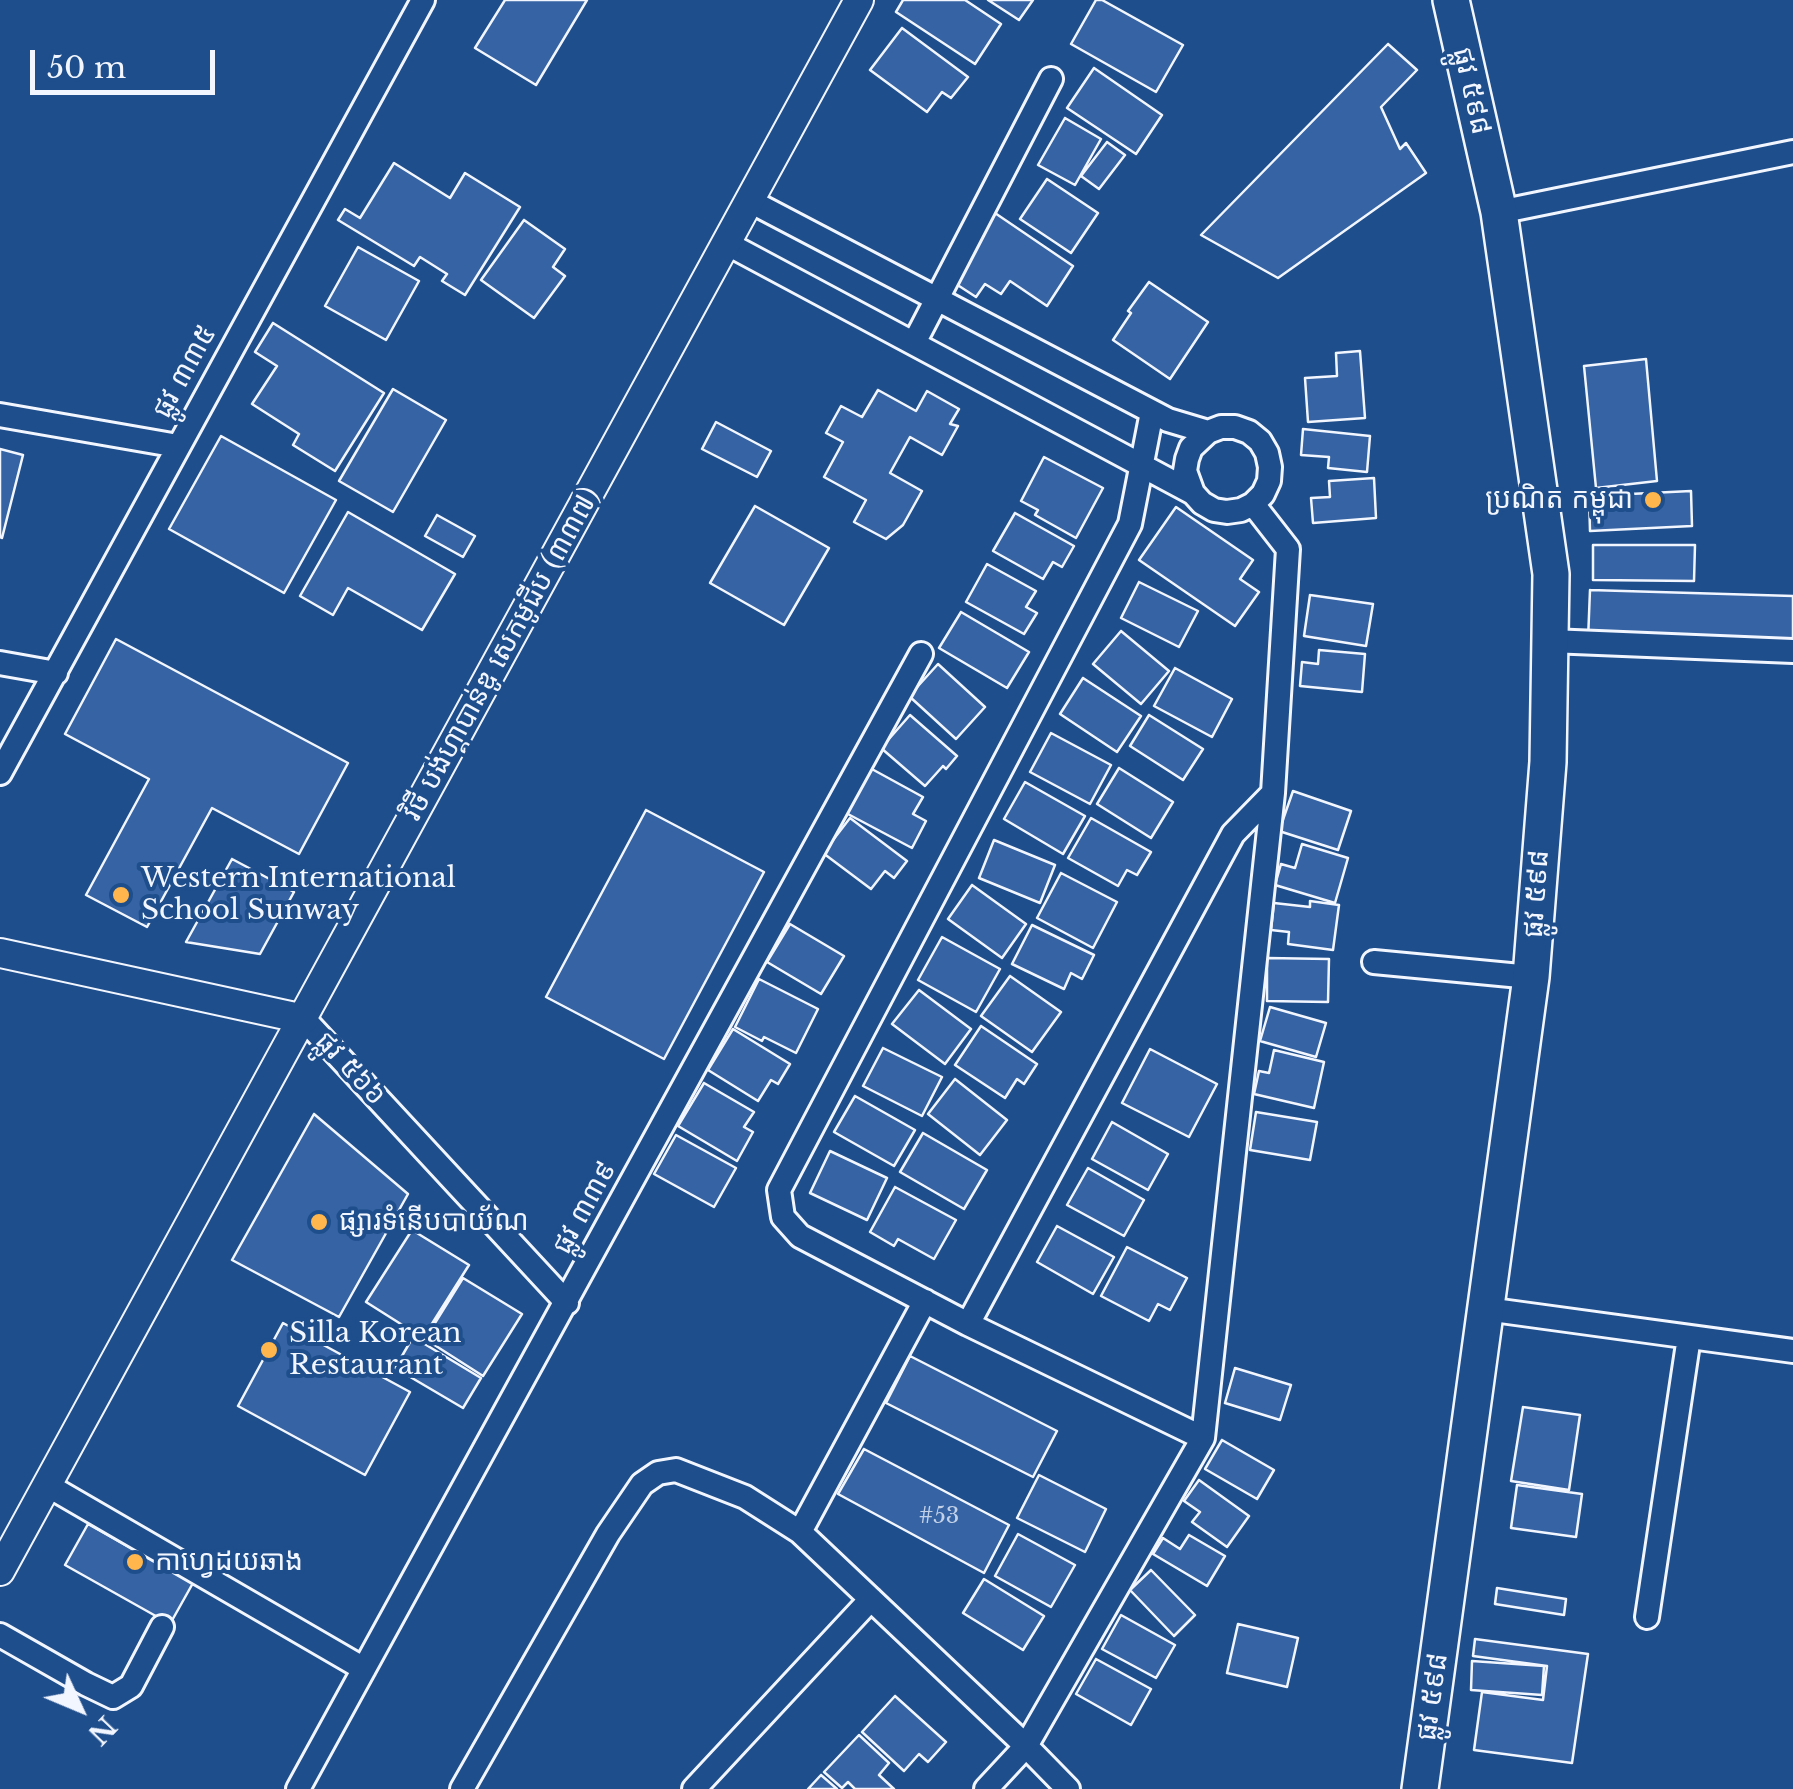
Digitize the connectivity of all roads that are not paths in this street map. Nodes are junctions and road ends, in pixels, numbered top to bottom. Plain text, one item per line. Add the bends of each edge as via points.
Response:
1 (859, 0) edge
2 (1451, 0) edge
3 (419, 1) edge
4 (1051, 79) dead end
5 (1793, 152) edge
6 (750, 200) junction
7 (1499, 212) junction
8 (726, 243) junction
9 (938, 300) junction
10 (914, 343) junction
11 (1152, 412) junction
12 (0, 415) edge
13 (1208, 432) junction
14 (178, 446) junction
15 (1141, 464) junction
16 (1193, 493) junction
17 (1253, 504) junction
18 (1550, 641) junction
19 (1793, 651) edge
20 (921, 654) dead end
21 (0, 663) edge
22 (56, 674) junction
23 (0, 773) edge
24 (1273, 793) junction
25 (0, 953) edge
26 (1374, 962) dead end
27 (1531, 978) junction
28 (304, 1019) junction
29 (925, 1301) junction
30 (567, 1303) junction
31 (1486, 1309) junction
32 (968, 1324) junction
33 (1689, 1337) junction
34 (1793, 1351) edge
35 (1203, 1438) junction
36 (48, 1485) junction
37 (800, 1532) junction
38 (0, 1571) edge
39 (871, 1599) junction
40 (1647, 1617) dead end
41 (162, 1627) dead end
42 (0, 1635) edge
43 (364, 1669) junction
44 (1026, 1746) junction
45 (298, 1789) edge
46 (462, 1789) edge
47 (694, 1789) edge
48 (986, 1789) edge
49 (1068, 1789) edge
50 (1420, 1789) edge

1 - 6 street, វិថី បង់ហ្គាបាន់ឌូ សេកមូជីប (៣៣៧)
2 - 7 main road, ផ្លូវ ៥៩៨
3 - 14 street, ផ្លូវ ៣៣៥
4 - 9 street
5 - 7 street
6 - 8 street, វិថី បង់ហ្គាបាន់ឌូ សេកមូជីប (៣៣៧)
6 - 9 street
7 - 18 main road, ផ្លូវ ៥៩៨ via 1551,574
8 - 10 street
8 - 28 street, វិថី បង់ហ្គាបាន់ឌូ សេកមូជីប (៣៣៧)
9 - 10 street
9 - 11 street
10 - 15 street
11 - 13 street
11 - 15 street
12 - 14 street
13 - 16 street via 1187,460
13 - 17 street via 1249,432 1268,453 1269,481
14 - 22 street, ផ្លូវ ៣៣៥
15 - 16 street
15 - 29 street via 1130,524 779,1190 783,1217 800,1236
16 - 17 street via 1214,510
17 - 24 street via 1288,549
18 - 19 street
18 - 27 main road, ផ្លូវ ៥៩៨
20 - 30 street, ផ្លូវ ៣៣៩
21 - 22 street
22 - 23 street, ផ្លូវ ៣៣៥
24 - 32 street via 1232,834
24 - 35 street
25 - 28 street, ផ្លូវ ៥៦៦
26 - 27 street
27 - 31 main road, ផ្លូវ ៥៩៨
28 - 30 street, ផ្លូវ ៥៦៦
28 - 36 street, វិថី បង់ហ្គាបាន់ឌូ សេកមូជីប (៣៣៧)
29 - 32 street
29 - 37 street
30 - 43 street, ផ្លូវ ៣៣៩
31 - 33 street
31 - 50 main road, ផ្លូវ ៥៩៨
32 - 35 street
33 - 34 street
33 - 40 street
35 - 44 street
36 - 38 street, វិថី បង់ហ្គាបាន់ឌូ សេកមូជីប (៣៣៧)
36 - 43 street
37 - 39 street
37 - 46 street via 744,1496 676,1470 642,1484
39 - 44 street
39 - 47 street
41 - 42 street via 131,1686 113,1696
43 - 45 street, ផ្លូវ ៣៣៩
44 - 48 street
44 - 49 street

